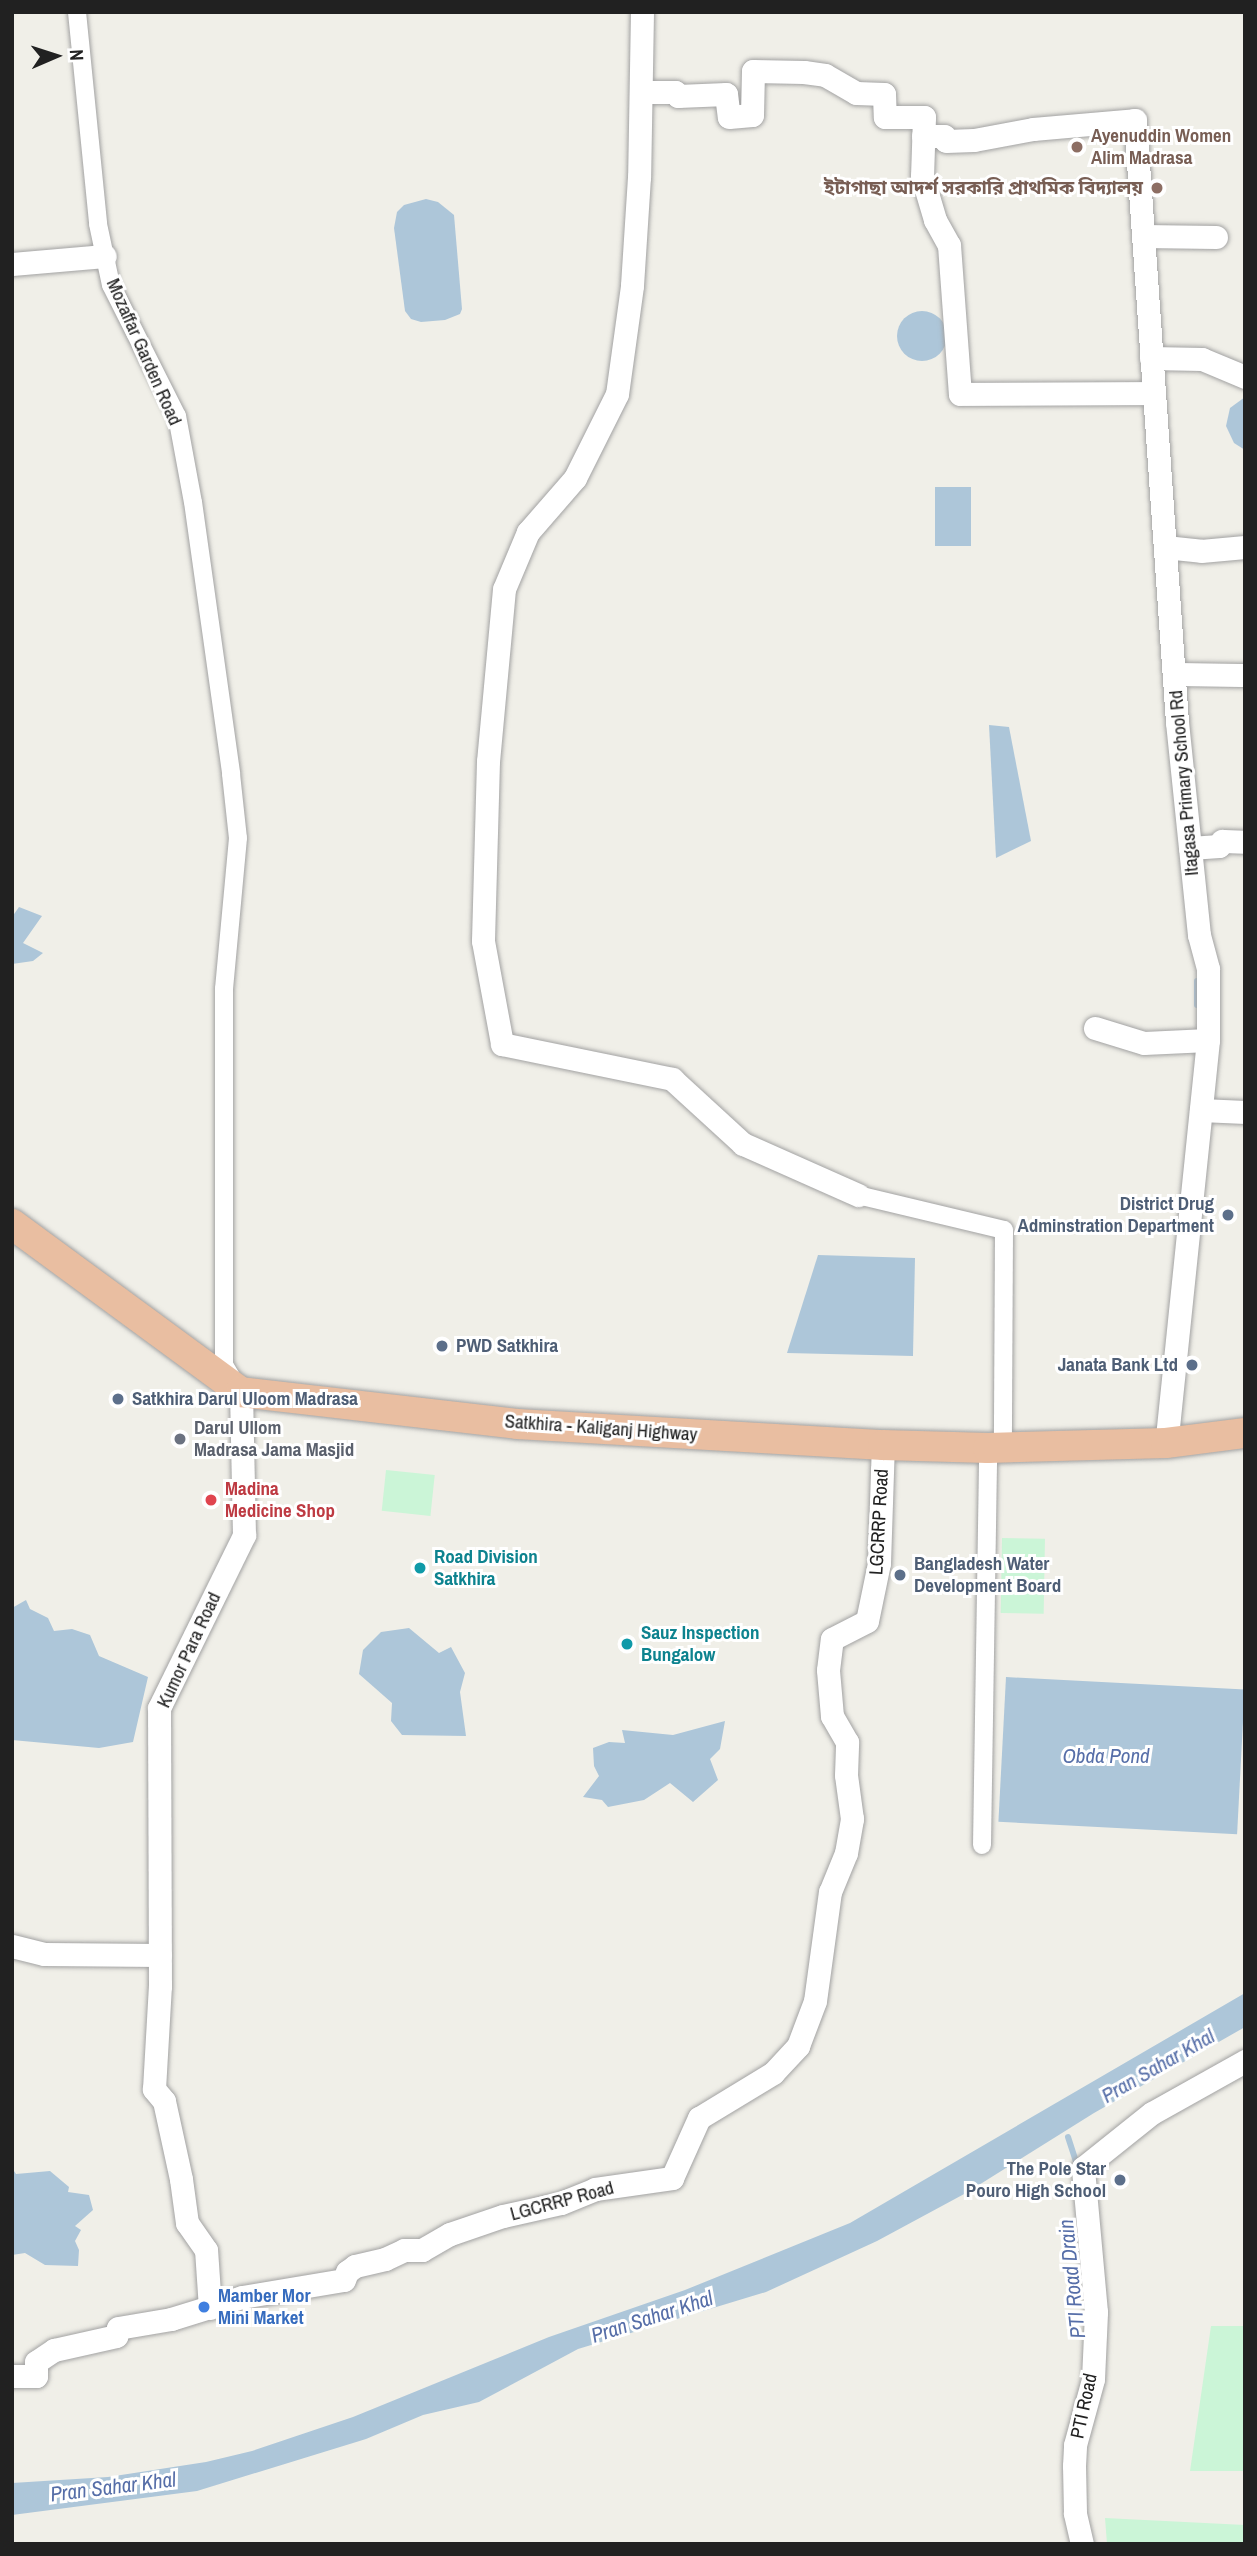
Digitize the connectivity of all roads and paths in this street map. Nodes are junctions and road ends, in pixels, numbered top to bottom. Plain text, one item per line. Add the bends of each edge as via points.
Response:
1 (77, 12) edge
2 (642, 12) edge
3 (641, 92) junction
4 (923, 136) junction
5 (1143, 236) junction
6 (1216, 237) dead end
7 (104, 256) junction
8 (12, 264) edge
9 (1151, 358) junction
10 (1245, 377) edge
11 (1154, 393) junction
12 (1165, 547) junction
13 (1245, 547) edge
14 (1174, 674) junction
15 (1245, 675) edge
16 (1245, 842) edge
17 (1190, 848) junction
18 (1096, 1028) dead end
19 (1208, 1040) junction
20 (1201, 1110) junction
21 (1245, 1112) edge
22 (858, 1195) joint
23 (12, 1224) edge
24 (241, 1392) junction
25 (1245, 1433) edge
26 (1166, 1443) junction
27 (883, 1445) junction
28 (995, 1448) junction
29 (982, 1845) dead end
30 (12, 1946) edge
31 (160, 1955) junction
32 (1245, 2061) edge
33 (210, 2308) junction
34 (12, 2376) edge
35 (1082, 2544) edge

1 - 7 street, Mozaffar Garden Road via 86,129
2 - 3 street
3 - 4 street via 726,94 729,117 752,115 753,71 825,75 856,93 884,94 885,117 924,117
3 - 22 street via 632,286 617,394 575,478 528,532 504,589 488,761 483,941 502,1044 672,1079 743,1144
4 - 5 street, Itagasa Primary School Rd via 974,140 1032,129 1135,120
4 - 11 street via 922,176 935,220 949,245 960,394
5 - 6 street
5 - 9 street, Itagasa Primary School Rd
7 - 8 street
7 - 24 street, Mozaffar Garden Road via 111,285 177,416 232,774 238,838 224,989 224,1365
9 - 10 street via 1202,359
9 - 11 street, Itagasa Primary School Rd
11 - 12 street, Itagasa Primary School Rd
12 - 13 street via 1201,551
12 - 14 street, Itagasa Primary School Rd
14 - 15 street
14 - 17 street, Itagasa Primary School Rd
16 - 17 street
17 - 19 street, Itagasa Primary School Rd via 1199,935 1208,969
18 - 19 street via 1144,1043
19 - 20 street, Itagasa Primary School Rd
20 - 21 street
20 - 26 street, Itagasa Primary School Rd
22 - 28 street via 1004,1230
23 - 24 highway, Satkhira - Kaliganj Highway
24 - 27 highway, Satkhira - Kaliganj Highway via 517,1424
24 - 31 street, Kumor Para Road via 244,1535 159,1708
25 - 26 highway, Satkhira - Kaliganj Highway
26 - 28 highway, Satkhira - Kaliganj Highway
27 - 28 highway, Satkhira - Kaliganj Highway
27 - 33 street, LGCRRP Road via 879,1563 867,1621 832,1639 828,1670 832,1716 847,1742 852,1819 846,1853 830,1892 815,2001 798,2046 773,2073 699,2118 672,2178 594,2189 561,2203 450,2234 422,2250 404,2250 355,2266 344,2280 242,2297
28 - 29 street
30 - 31 street via 44,1954
31 - 33 street, Kumor Para Road via 154,2089 164,2101 187,2223 206,2250
32 - 35 street, PTI Road via 1152,2113 1083,2168 1096,2312 1093,2379 1075,2445 1075,2513
33 - 34 street, LGCRRP Road via 118,2328 116,2336 54,2350 36,2362 36,2376

